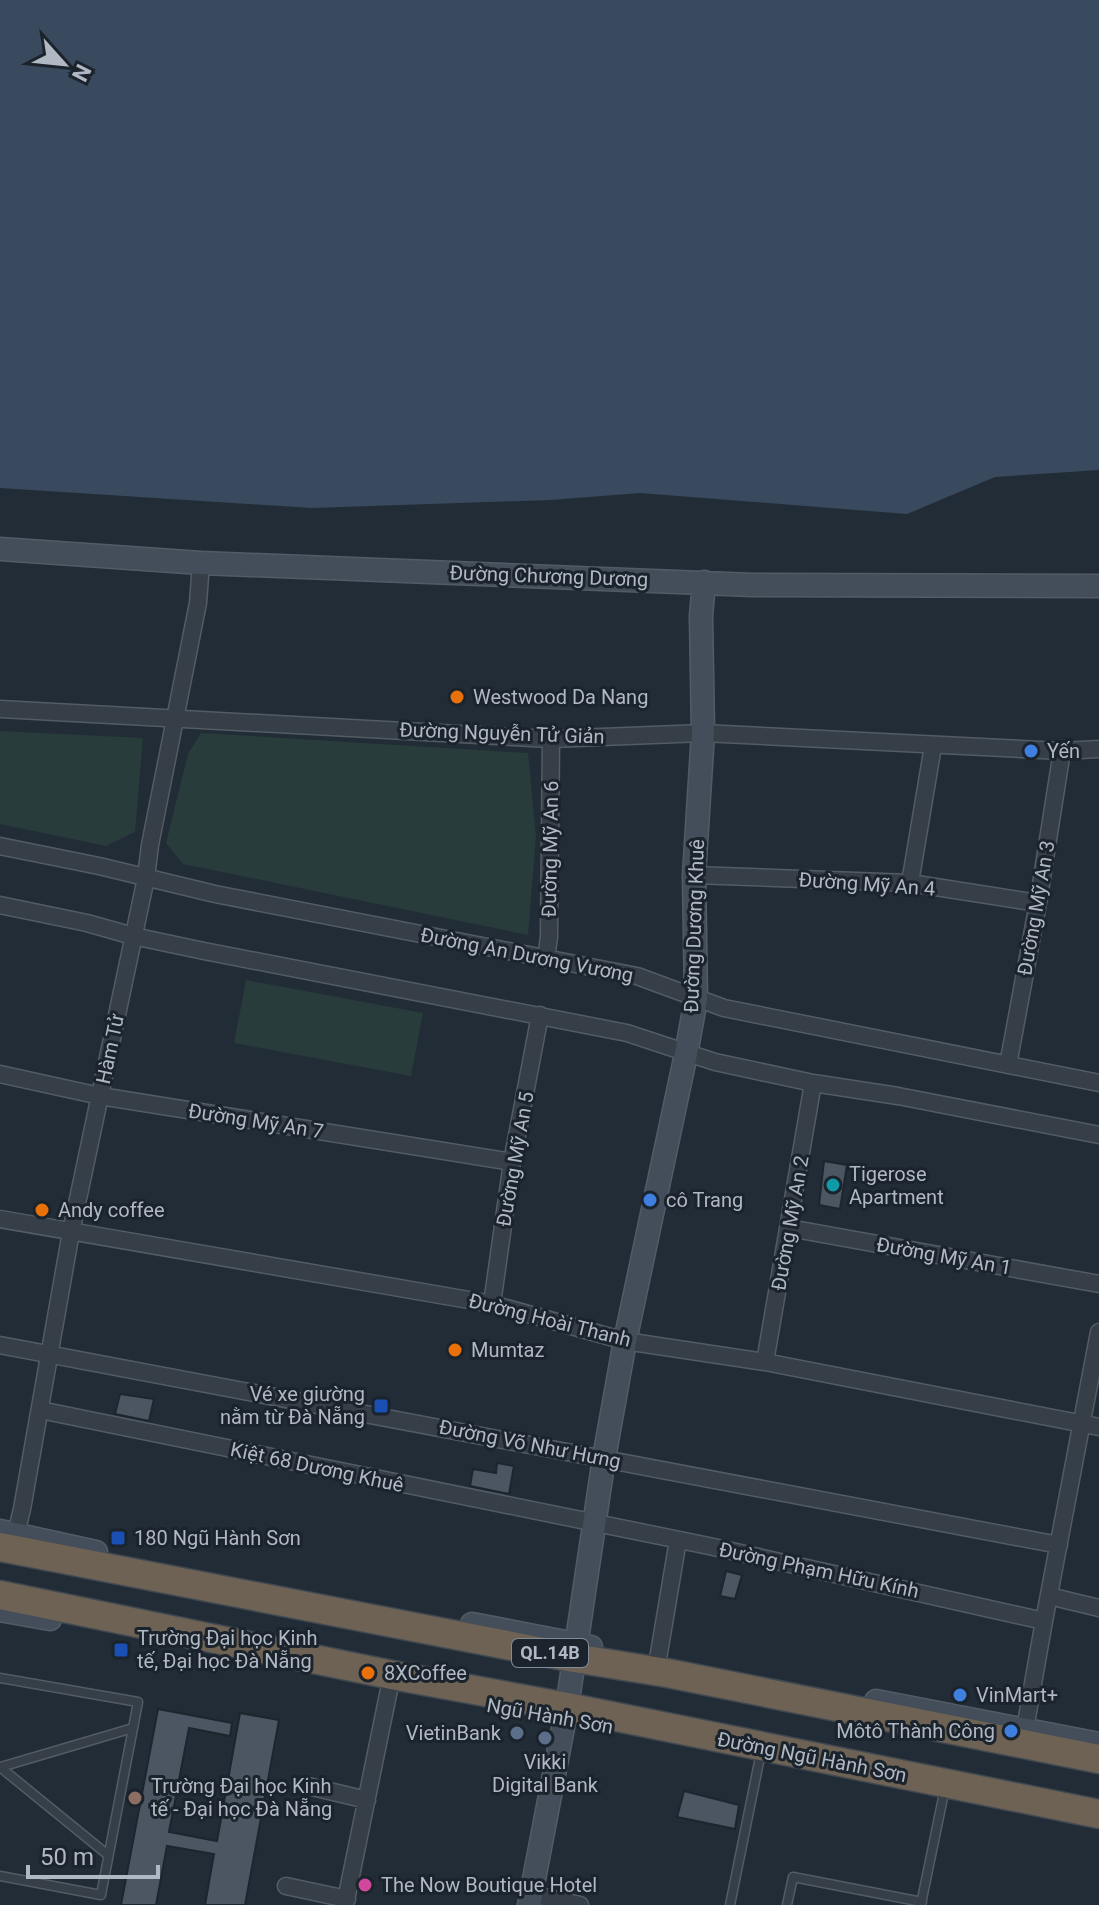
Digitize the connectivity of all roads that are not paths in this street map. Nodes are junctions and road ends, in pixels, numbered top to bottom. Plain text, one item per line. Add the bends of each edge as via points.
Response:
1 (0, 549) edge
2 (201, 563) junction
3 (704, 582) junction
4 (1099, 586) edge
5 (0, 709) edge
6 (176, 719) junction
7 (703, 733) junction
8 (551, 739) junction
9 (933, 746) junction
10 (1099, 749) edge
11 (1062, 751) junction
12 (0, 846) edge
13 (694, 875) junction
14 (146, 878) junction
15 (910, 883) junction
16 (1038, 903) junction
17 (0, 905) edge
18 (133, 936) junction
19 (546, 959) junction
20 (696, 999) junction
21 (540, 1015) junction
22 (686, 1054) junction
23 (1008, 1065) junction
24 (0, 1074) edge
25 (813, 1083) junction
26 (1099, 1083) edge
27 (100, 1096) junction
28 (1099, 1135) edge
29 (512, 1162) junction
30 (0, 1219) edge
31 (789, 1228) junction
32 (71, 1232) junction
33 (1099, 1284) edge
34 (492, 1304) junction
35 (1099, 1332) edge
36 (625, 1341) junction
37 (0, 1345) edge
38 (50, 1354) junction
39 (765, 1362) junction
40 (40, 1410) junction
41 (1090, 1425) edge
42 (604, 1458) junction
43 (595, 1523) junction
44 (7, 1540) edge
45 (678, 1540) junction
46 (1059, 1545) junction
47 (1049, 1596) junction
48 (1, 1604) edge
49 (1099, 1608) edge
50 (1044, 1621) junction
51 (575, 1651) junction
52 (658, 1659) junction
53 (0, 1678) edge
54 (391, 1682) junction
55 (525, 1699) joint
56 (566, 1712) junction
57 (133, 1728) junction
58 (1025, 1729) junction
59 (1099, 1744) edge
60 (761, 1753) junction
61 (1099, 1759) edge
62 (1, 1767) edge
63 (308, 1786) dead end
64 (945, 1790) junction
65 (367, 1800) junction
66 (1099, 1814) edge
67 (1099, 1827) edge
68 (108, 1855) junction
69 (0, 1876) edge
70 (286, 1886) dead end
71 (530, 1900) edge
72 (346, 1902) edge
73 (921, 1903) edge
74 (580, 1905) edge
75 (730, 1905) edge
76 (787, 1905) edge

1 - 2 main road, Đường Chương Dương
2 - 3 main road, Đường Chương Dương
2 - 6 street, Hàm Tử
3 - 4 main road, Đường Chương Dương
3 - 7 main road, Đường Dương Khuê
5 - 6 street, Đường Nguyễn Tử Giản
6 - 8 street, Đường Nguyễn Tử Giản
6 - 14 street, Hàm Tử
7 - 8 street, Đường Nguyễn Tử Giản
7 - 9 street, Đường Nguyễn Tử Giản
7 - 13 main road, Đường Dương Khuê
8 - 19 street, Đường Mỹ An 6
9 - 11 street, Đường Nguyễn Tử Giản
9 - 15 street
10 - 11 street, Đường Nguyễn Tử Giản
11 - 16 street, Đường Mỹ An 3
12 - 14 street, Đường An Dương Vương
13 - 15 street, Đường Mỹ An 4
13 - 20 main road, Đường Dương Khuê
14 - 18 street, Hàm Tử
14 - 19 street, Đường An Dương Vương
15 - 16 street, Đường Mỹ An 4
16 - 23 street, Đường Mỹ An 3
17 - 18 street
18 - 21 street
18 - 27 street, Hàm Tử
19 - 20 street, Đường An Dương Vương via 637,976
20 - 22 main road, Đường Dương Khuê
20 - 23 street, Đường An Dương Vương
21 - 22 street via 627,1033
21 - 29 street, Đường Mỹ An 5
22 - 25 street
22 - 36 main road, Đường Dương Khuê
23 - 26 street, Đường An Dương Vương
24 - 27 street, Đường Mỹ An 7
25 - 28 street
25 - 31 street, Đường Mỹ An 2
27 - 29 street, Đường Mỹ An 7
27 - 32 street, Hàm Tử
29 - 34 street, Đường Mỹ An 5
30 - 32 street, Đường Hoài Thanh
31 - 33 street, Đường Mỹ An 1
31 - 39 street, Đường Mỹ An 2
32 - 34 street, Đường Hoài Thanh
32 - 38 street, Hàm Tử
34 - 36 street, Đường Hoài Thanh
35 - 41 street
36 - 39 street, Đường Hoài Thanh
36 - 42 main road, Đường Dương Khuê
37 - 38 street, Đường Võ Như Hưng
38 - 40 street, Hàm Tử
38 - 42 street, Đường Võ Như Hưng
39 - 41 street, Đường Hoài Thanh
40 - 43 street, Kiệt 68 Dương Khuê
40 - 44 street, Hàm Tử via 22,1509
41 - 46 street
42 - 43 main road, Đường Dương Khuê
42 - 46 street, Đường Võ Như Hưng
43 - 45 street, Đường Phạm Hữu Kính
43 - 51 main road, Đường Dương Khuê
44 - 51 highway, QL.14B
45 - 50 street, Đường Phạm Hữu Kính
45 - 52 street
46 - 47 street
47 - 49 street
47 - 50 street
48 - 54 highway, Ngũ Hành Sơn / QL.14B
50 - 58 street
51 - 52 main road
51 - 56 main road, Đường Dương Khuê
51 - 61 highway, QL.14B
52 - 58 main road
53 - 57 lane via 138,1702
54 - 55 highway, Ngũ Hành Sơn / QL.14B
54 - 56 main road, Ngũ Hành Sơn
54 - 65 street
55 - 56 highway, Đường Ngũ Hành Sơn
56 - 60 highway, Đường Ngũ Hành Sơn
56 - 71 main road, Đường Dương Khuê
57 - 62 lane
57 - 68 lane
58 - 59 main road
60 - 64 highway, Đường Ngũ Hành Sơn
60 - 75 lane
62 - 68 lane
63 - 65 street
64 - 66 highway, Đường Ngũ Hành Sơn
64 - 67 main road
64 - 73 lane
65 - 72 street
68 - 69 lane via 101,1895
70 - 72 street
71 - 74 street
73 - 76 lane via 793,1877

